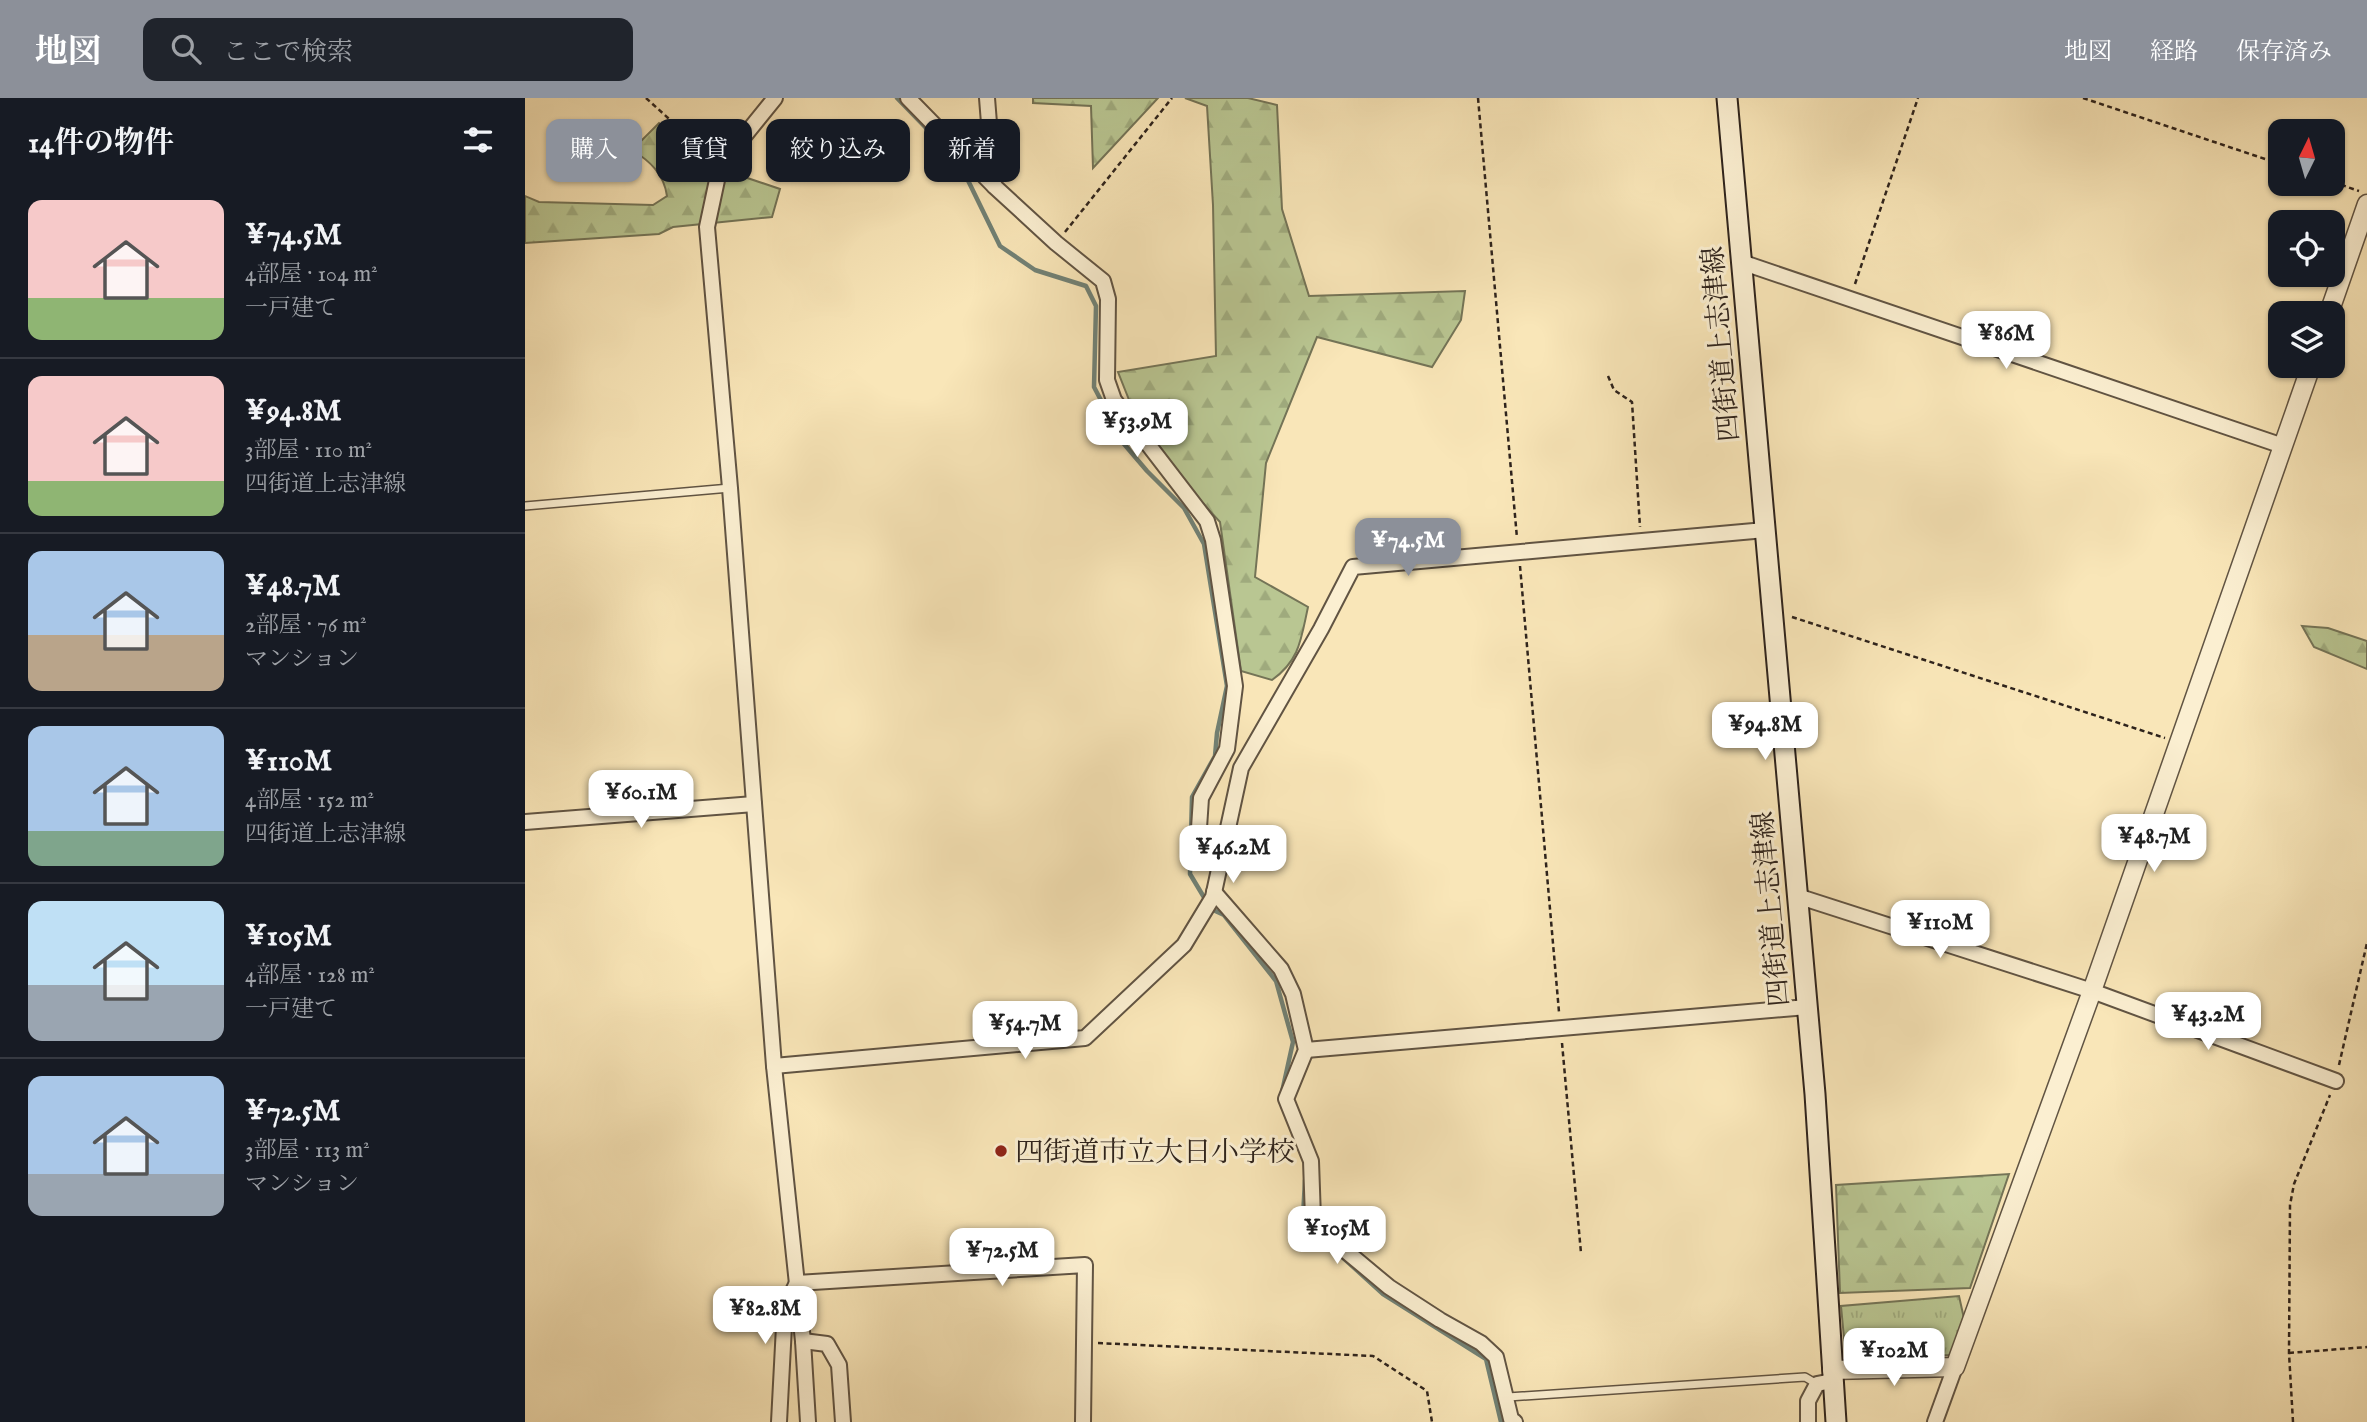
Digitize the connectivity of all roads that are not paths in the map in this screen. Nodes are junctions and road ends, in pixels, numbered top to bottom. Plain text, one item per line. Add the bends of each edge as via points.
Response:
1 (775, 98) edge
2 (908, 98) edge
3 (987, 98) edge
4 (1727, 98) edge
5 (993, 186) junction
6 (2367, 204) edge
7 (1741, 262) junction
8 (2333, 301) edge
9 (2307, 378) edge
10 (2283, 446) junction
11 (730, 488) junction
12 (525, 506) edge
13 (1765, 530) junction
14 (754, 804) junction
15 (525, 822) edge
16 (1219, 865) junction
17 (1213, 895) junction
18 (1797, 896) junction
19 (2092, 991) junction
20 (1807, 1007) junction
21 (1306, 1050) junction
22 (774, 1066) junction
23 (2336, 1081) road end
24 (797, 1283) junction
25 (803, 1340) junction
26 (1955, 1367) junction
27 (1827, 1378) junction
28 (1508, 1397) junction
29 (779, 1422) edge
30 (808, 1422) edge
31 (843, 1422) edge
32 (1083, 1422) edge
33 (1515, 1422) edge
34 (1808, 1422) edge
35 (1836, 1422) edge
36 (1935, 1422) edge

1 - 11 street via 720,166 707,227
2 - 5 street
3 - 5 street
4 - 7 main road, 四街道上志津線
5 - 16 street via 1103,281 1108,299 1107,380 1114,400 1207,521 1235,686 1227,749 1201,798 1199,828
6 - 8 street
7 - 10 street
7 - 13 main road, 四街道上志津線
9 - 10 street
10 - 19 street
11 - 12 lane
11 - 14 street
13 - 16 street via 1353,567 1241,768
13 - 18 main road, 四街道上志津線
14 - 15 street
14 - 22 street
16 - 17 street
17 - 21 street via 1281,969 1293,994
17 - 22 street via 1184,945 1085,1038
18 - 19 street
18 - 20 main road, 四街道上志津線
19 - 23 street
19 - 26 street
20 - 21 street
20 - 27 main road, 四街道上志津線 via 1820,1152
21 - 28 street via 1286,1099 1311,1161 1313,1218 1389,1286 1481,1343 1496,1357
22 - 24 street
24 - 25 street
24 - 29 street via 785,1307
24 - 32 street via 1085,1265
25 - 30 street
25 - 31 street via 827,1344 838,1365
26 - 27 street
26 - 36 street
27 - 28 lane
27 - 34 street via 1808,1401
27 - 35 main road, 四街道上志津線
28 - 33 street

